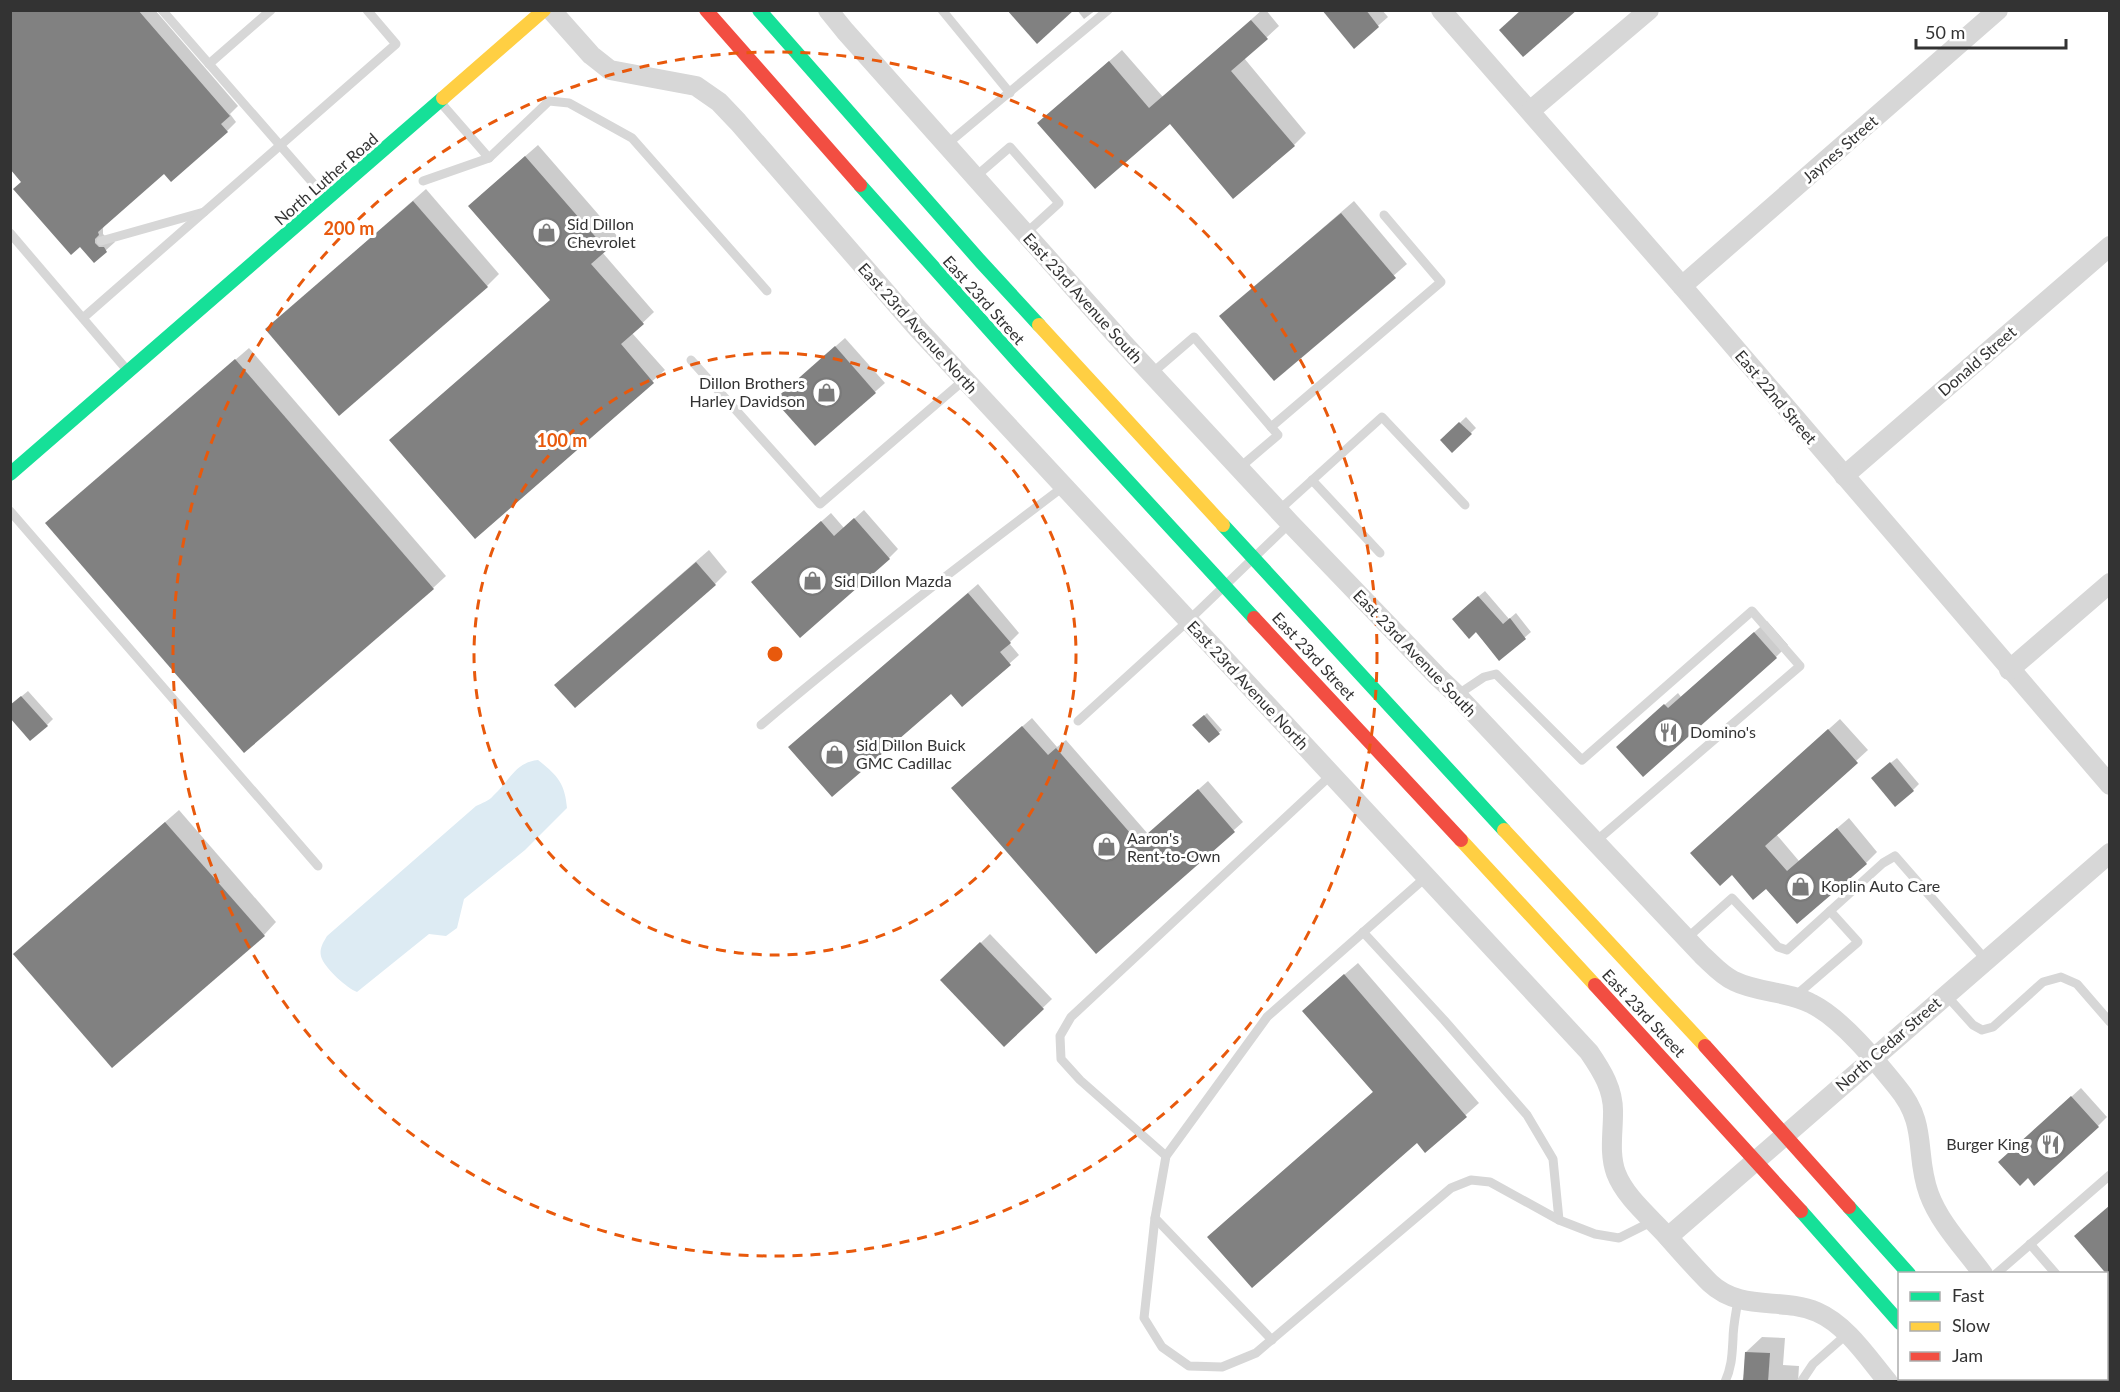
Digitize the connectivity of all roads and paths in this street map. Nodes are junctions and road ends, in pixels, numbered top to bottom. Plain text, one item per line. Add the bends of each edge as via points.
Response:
1 (162, 10) edge
2 (271, 10) edge
3 (367, 10) edge
4 (544, 10) edge
5 (551, 10) edge
6 (706, 10) edge
7 (759, 10) edge
8 (828, 10) edge
9 (942, 10) edge
10 (1108, 10) edge
11 (1442, 10) edge
12 (1649, 10) edge
13 (1998, 10) edge
14 (209, 64) junction
15 (1010, 93) junction
16 (439, 102) junction
17 (1530, 111) junction
18 (280, 146) junction
19 (946, 146) junction
20 (489, 158) junction
21 (974, 178) junction
22 (423, 181) dead end
23 (327, 200) junction
24 (206, 211) junction
25 (1384, 215) dead end
26 (10, 233) edge
27 (1025, 234) junction
28 (101, 241) dead end
29 (2109, 246) edge
30 (1682, 286) junction
31 (766, 291) dead end
32 (83, 318) junction
33 (690, 360) dead end
34 (129, 371) junction
35 (1151, 374) junction
36 (964, 380) junction
37 (1271, 427) junction
38 (1238, 469) junction
39 (10, 474) edge
40 (1844, 476) junction
41 (1312, 480) junction
42 (1063, 487) junction
43 (1465, 505) dead end
44 (10, 511) edge
45 (1284, 517) junction
46 (1380, 553) dead end
47 (1253, 558) junction
48 (2109, 583) edge
49 (1226, 585) junction
50 (1188, 621) junction
51 (2009, 670) junction
52 (1457, 695) junction
53 (1078, 721) dead end
54 (761, 725) dead end
55 (1331, 775) junction
56 (2109, 785) edge
57 (1595, 842) junction
58 (2109, 853) edge
59 (318, 866) dead end
60 (1426, 877) junction
61 (1830, 911) junction
62 (1363, 932) junction
63 (1686, 939) junction
64 (1986, 960) junction
65 (1946, 994) junction
66 (1794, 997) junction
67 (2109, 1022) edge
68 (1872, 1058) junction
69 (1786, 1134) junction
70 (1166, 1156) junction
71 (1756, 1160) junction
72 (2109, 1175) edge
73 (1155, 1218) junction
74 (1559, 1220) junction
75 (1653, 1221) junction
76 (1668, 1237) junction
77 (2030, 1244) junction
78 (1907, 1272) edge
79 (1981, 1272) edge
80 (1998, 1272) edge
81 (2054, 1272) edge
82 (1738, 1300) junction
83 (1898, 1322) edge
84 (1847, 1334) junction
85 (1272, 1340) junction
86 (1725, 1382) edge
87 (1801, 1382) edge
88 (1888, 1382) edge

1 - 14 lane
2 - 14 lane
3 - 18 lane via 396,44
4 - 16 main road, North Luther Road
5 - 36 street, East 23rd Avenue North via 591,55 610,70 683,81 719,102
6 - 49 main road, East 23rd Street via 967,306
7 - 47 main road, East 23rd Street via 981,262
8 - 19 street, East 23rd Avenue South
9 - 15 lane
10 - 15 lane
11 - 17 street, East 22nd Street
12 - 17 street
13 - 30 street, Jaynes Street
14 - 18 lane
15 - 19 lane
16 - 20 lane
16 - 23 main road, North Luther Road
17 - 30 street, East 22nd Street
18 - 23 lane
18 - 24 lane
19 - 21 street, East 23rd Avenue South
20 - 22 lane
20 - 31 lane via 549,101 569,104 632,138
21 - 27 street, East 23rd Avenue South
21 - 27 lane via 1010,147 1059,202
23 - 34 main road, North Luther Road
24 - 28 lane
24 - 32 lane
25 - 37 lane via 1441,282
26 - 32 lane
27 - 35 street, East 23rd Avenue South
29 - 40 street, Donald Street
30 - 40 street, East 22nd Street
32 - 34 lane
33 - 36 lane via 820,504
34 - 39 main road, North Luther Road
35 - 37 lane via 1194,337
35 - 38 street, East 23rd Avenue South
36 - 42 street, East 23rd Avenue North
37 - 38 lane via 1278,435
38 - 45 street, East 23rd Avenue South
40 - 51 street, East 22nd Street
41 - 43 lane via 1382,417
41 - 45 lane
41 - 46 lane
42 - 50 street, East 23rd Avenue North
42 - 54 lane
44 - 59 lane
45 - 47 lane
45 - 52 street, East 23rd Avenue South
47 - 49 lane
47 - 69 main road, East 23rd Street
48 - 51 street
49 - 50 lane
49 - 71 main road, East 23rd Street
50 - 53 lane
50 - 55 street, East 23rd Avenue North
51 - 56 street, East 22nd Street
52 - 57 street, East 23rd Avenue South
52 - 57 lane via 1484,677 1496,674 1582,760 1752,611 1800,666
55 - 60 street, East 23rd Avenue North
55 - 70 lane via 1071,1017 1060,1036 1060,1059
57 - 63 street, East 23rd Avenue South
58 - 64 street, North Cedar Street
60 - 62 lane
60 - 75 street, East 23rd Avenue North via 1600,1067 1612,1100 1616,1174
61 - 63 lane via 1787,950 1778,947 1732,898
61 - 64 lane via 1895,856
61 - 66 lane via 1858,942
62 - 70 lane via 1267,1017
62 - 74 lane via 1527,1115 1553,1159
63 - 66 street, East 23rd Avenue South via 1732,980
64 - 65 street, North Cedar Street
65 - 67 lane via 1982,1030 1993,1027 2043,982 2061,976 2077,984
65 - 68 street, North Cedar Street
66 - 68 street, East 23rd Avenue South via 1828,1015
68 - 69 street, North Cedar Street
68 - 79 street, East 23rd Avenue South via 1911,1105 1917,1118 1930,1196 1945,1224
69 - 71 street, North Cedar Street
69 - 78 main road, East 23rd Street
70 - 73 lane
71 - 76 street, North Cedar Street
71 - 83 main road, East 23rd Street
72 - 77 lane
73 - 85 lane
73 - 85 lane via 1144,1318 1162,1347 1189,1366 1222,1367 1256,1353
74 - 75 lane via 1595,1234 1619,1238
74 - 85 lane via 1490,1182 1471,1180 1451,1188
75 - 76 street, East 23rd Avenue North
76 - 82 street, East 23rd Avenue North via 1712,1285
77 - 80 lane
77 - 81 lane
82 - 84 street, East 23rd Avenue North via 1814,1311
82 - 86 lane via 1731,1369
84 - 87 lane via 1813,1364
84 - 88 street, East 23rd Avenue North

